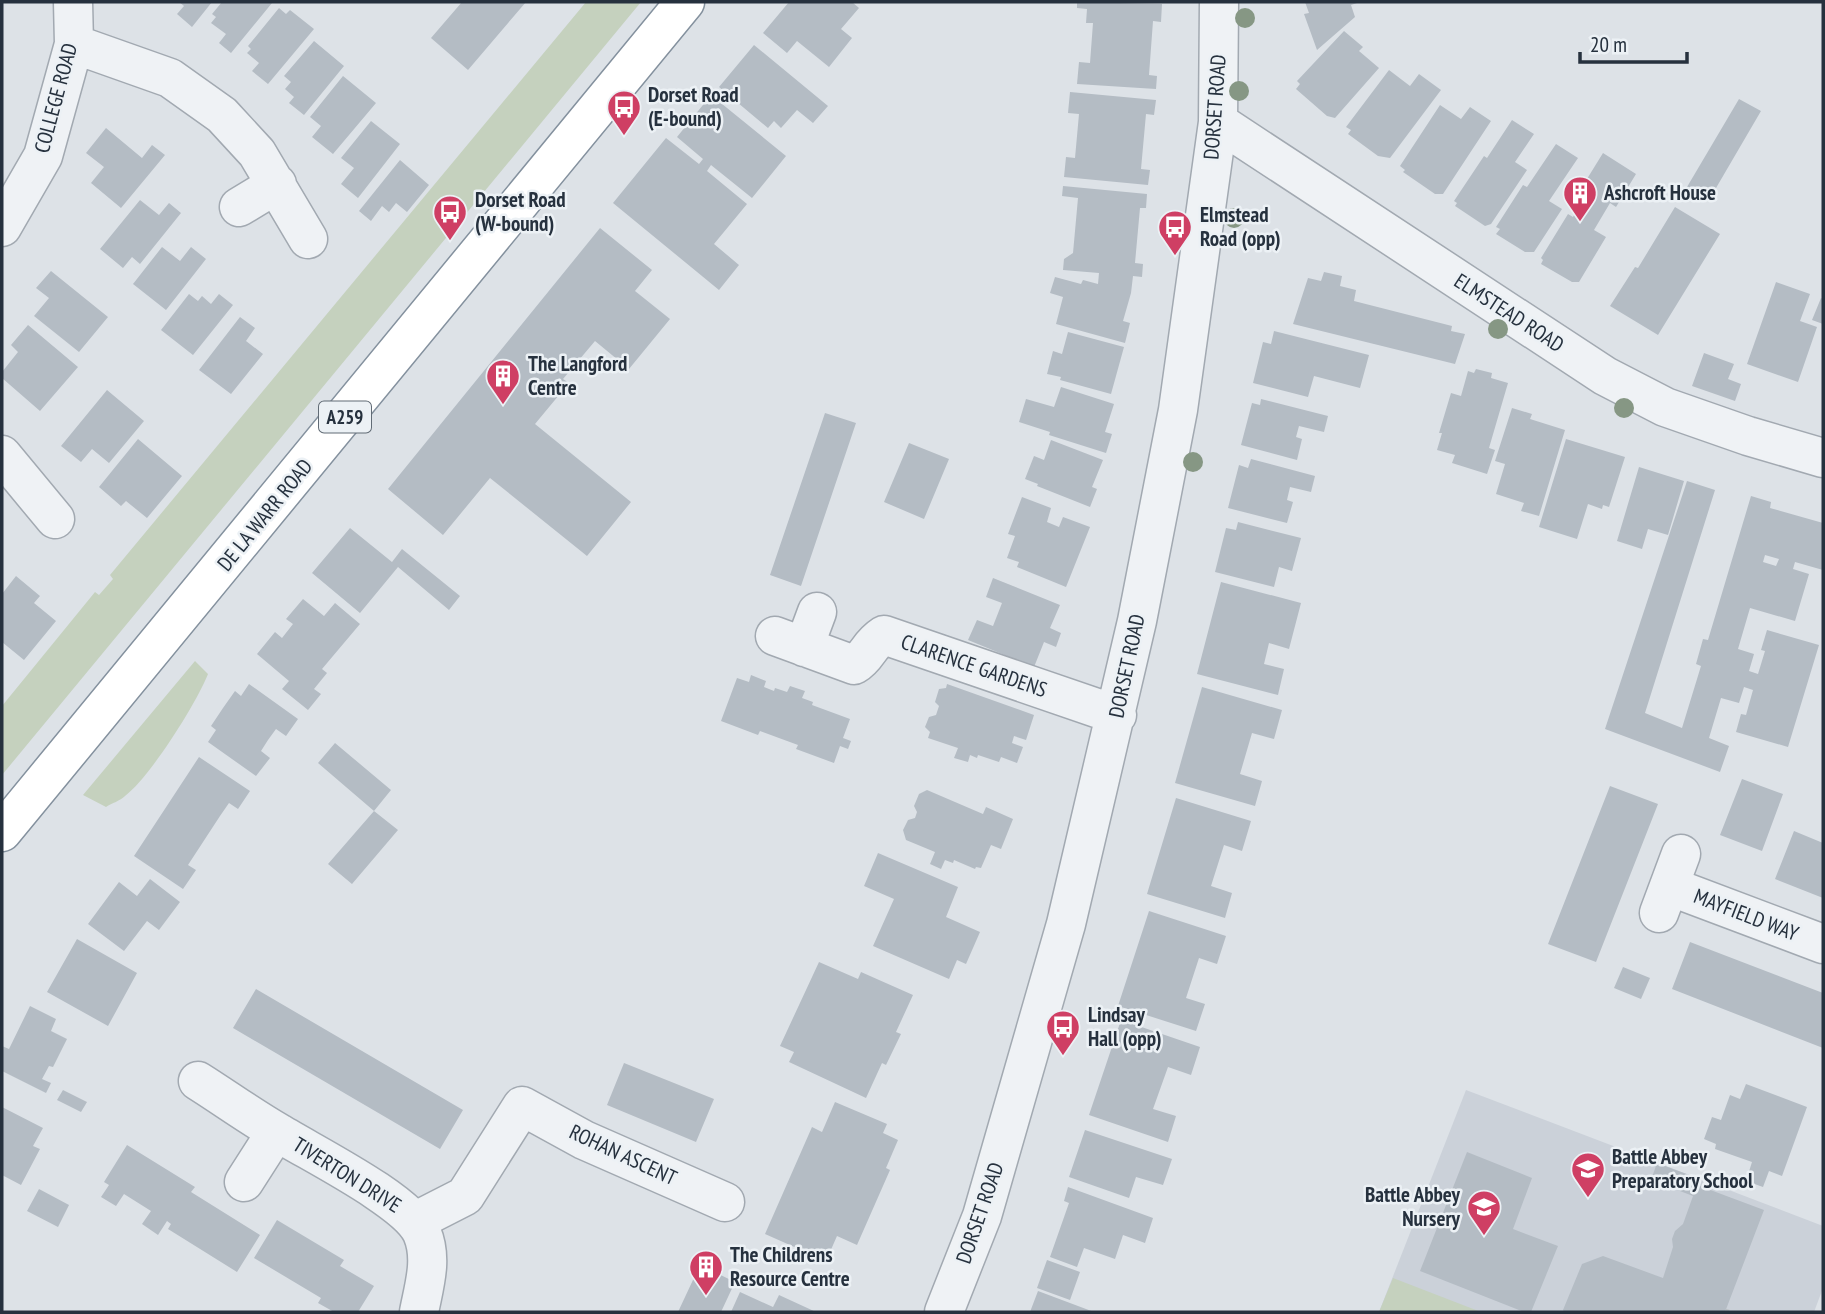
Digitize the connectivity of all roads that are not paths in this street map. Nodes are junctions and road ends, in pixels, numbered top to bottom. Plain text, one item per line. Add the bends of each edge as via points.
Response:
1 (73, 2) edge
2 (685, 2) edge
3 (1219, 2) edge
4 (74, 44) junction
5 (1217, 122) junction
6 (277, 184) junction
7 (239, 207) dead end
8 (2, 227) edge
9 (309, 239) dead end
10 (1823, 457) edge
11 (6, 469) edge
12 (55, 519) dead end
13 (798, 632) dead end
14 (1117, 715) junction
15 (2, 832) edge
16 (1670, 884) dead end
17 (1823, 944) edge
18 (198, 1081) dead end
19 (522, 1106) joint
20 (276, 1132) junction
21 (244, 1182) dead end
22 (725, 1202) dead end
23 (416, 1221) junction
24 (419, 1312) edge
25 (944, 1312) edge

1 - 4 street, COLLEGE ROAD
2 - 15 highway, DE LA WARR ROAD / A259
3 - 5 street, DORSET ROAD
4 - 6 street via 170,78 222,115 257,153
4 - 8 street, COLLEGE ROAD via 43,156
5 - 10 street, ELMSTEAD ROAD via 1605,376 1665,407
5 - 14 street, DORSET ROAD via 1178,410
6 - 7 street
6 - 9 street
11 - 12 street
13 - 14 street, CLARENCE GARDENS via 854,665 864,659 871,643 884,635
14 - 25 street, DORSET ROAD via 1066,924 982,1216
16 - 17 street, MAYFIELD WAY
18 - 20 street, TIVERTON DRIVE
19 - 22 street, ROHAN ASCENT via 584,1140
19 - 23 street, TIVERTON DRIVE via 465,1196
20 - 21 street, TIVERTON DRIVE
20 - 23 street, TIVERTON DRIVE via 393,1201
23 - 24 street, TIVERTON DRIVE via 429,1257

